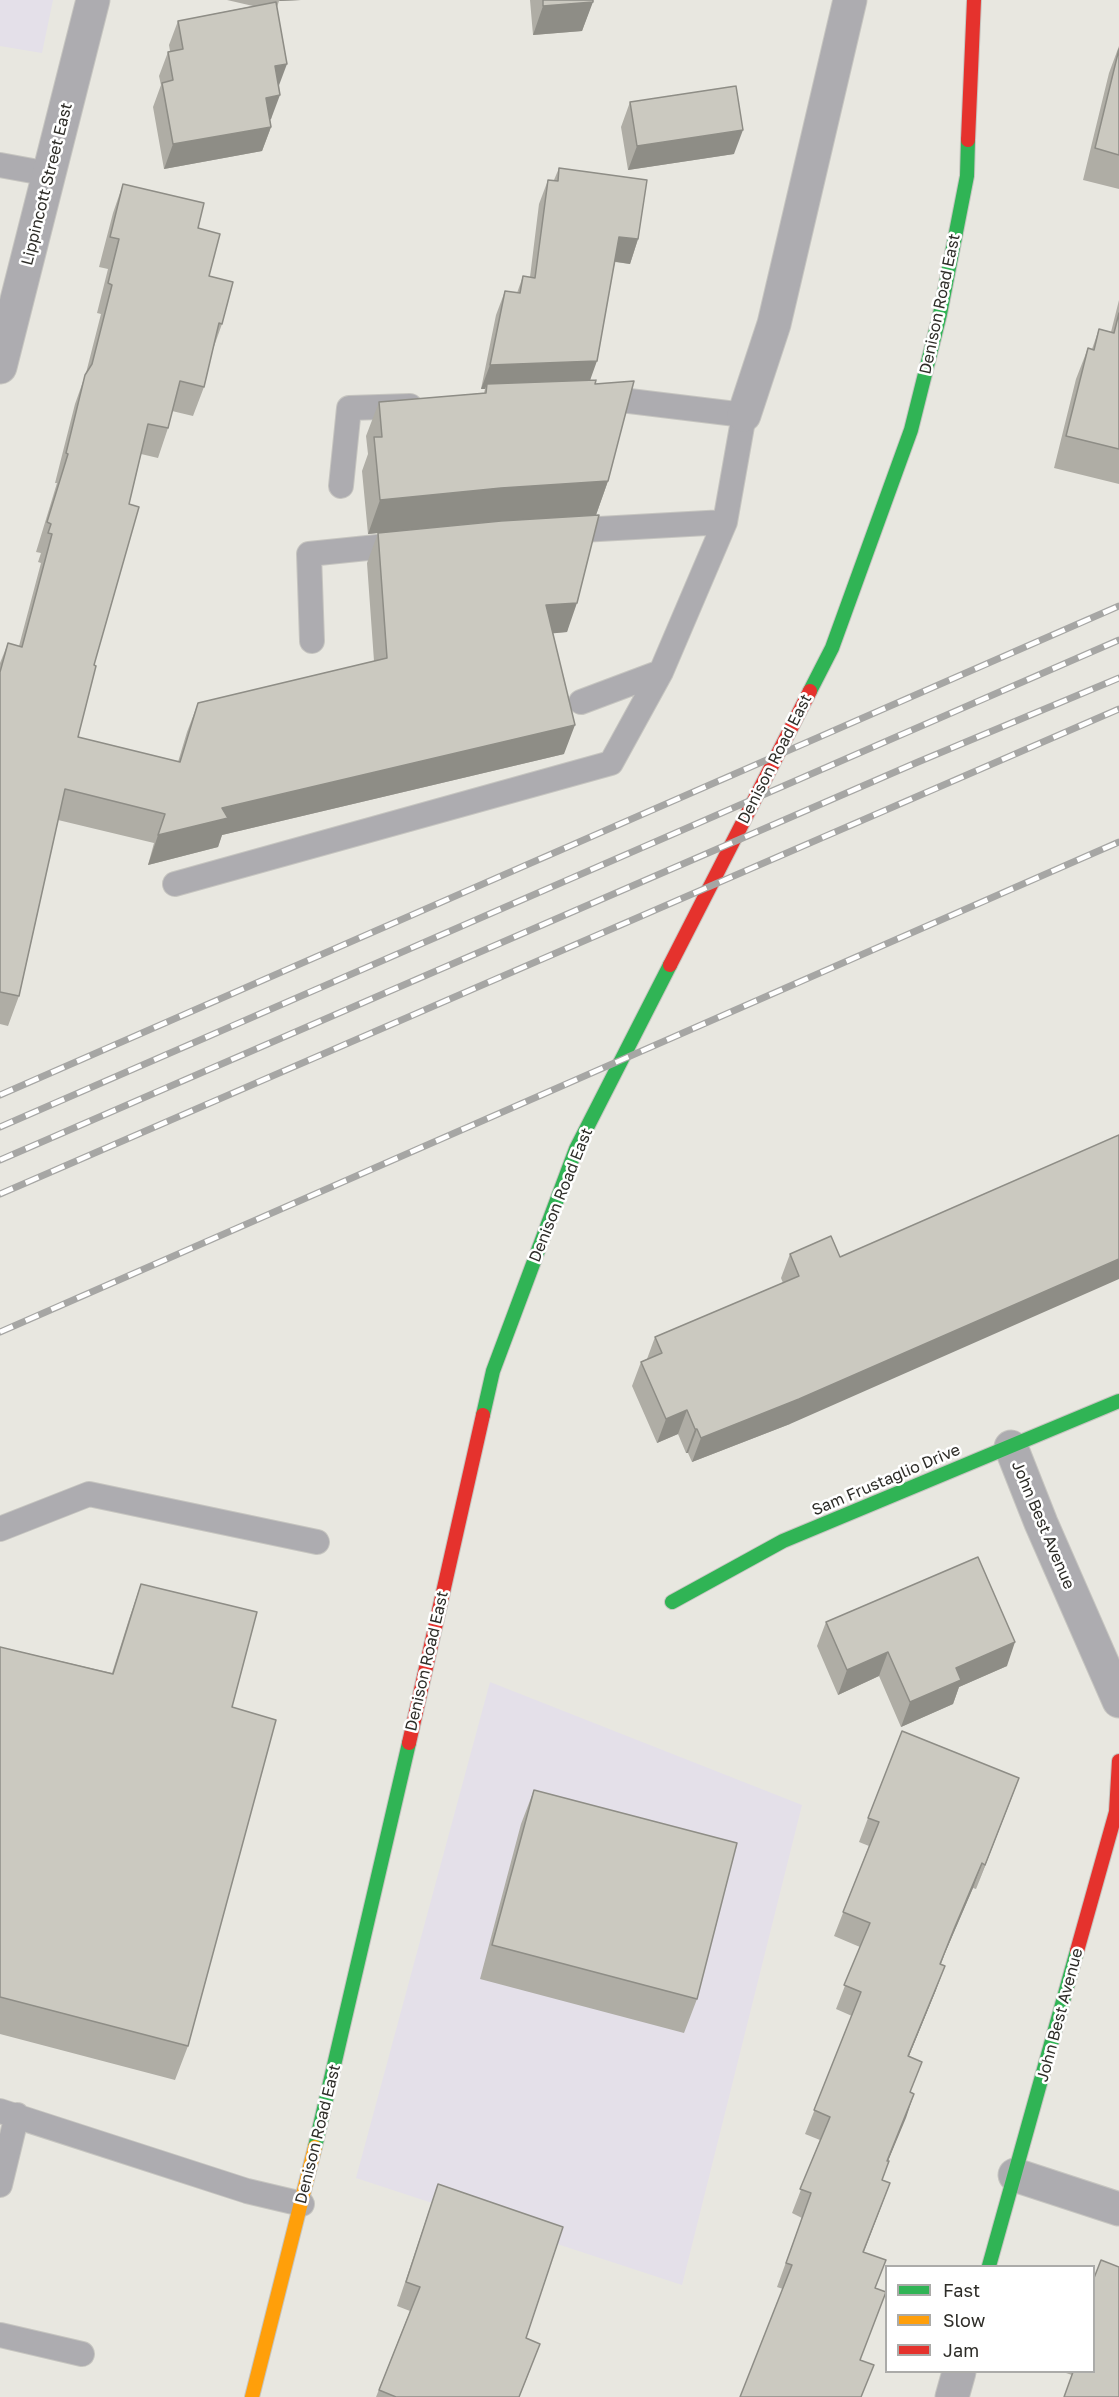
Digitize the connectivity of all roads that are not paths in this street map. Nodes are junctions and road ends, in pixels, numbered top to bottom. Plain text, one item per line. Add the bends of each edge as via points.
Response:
1 (93, 0) edge
2 (850, 0) edge
3 (974, 0) edge
4 (0, 165) edge
5 (49, 174) junction
6 (0, 367) edge
7 (578, 400) edge
8 (429, 405) edge
9 (744, 415) junction
10 (341, 486) dead end
11 (725, 522) junction
12 (536, 533) edge
13 (433, 541) edge
14 (312, 641) dead end
15 (661, 672) junction
16 (581, 702) dead end
17 (175, 884) dead end
18 (1119, 1401) edge
19 (1011, 1447) junction
20 (0, 1529) edge
21 (317, 1542) dead end
22 (672, 1602) dead end
23 (1119, 1701) edge
24 (1119, 1761) edge
25 (9, 2113) edge
26 (1016, 2175) junction
27 (0, 2185) edge
28 (302, 2204) junction
29 (1119, 2208) edge
30 (989, 2265) edge
31 (0, 2335) edge
32 (82, 2354) dead end
33 (960, 2373) edge
34 (252, 2397) edge
35 (952, 2397) edge

1 - 5 street, Lippincott Street East
2 - 9 street via 774,324
3 - 28 street, Denison Road East via 967,176 940,314 911,430 832,648 576,1149 493,1371
4 - 5 lane
5 - 6 street, Lippincott Street East
7 - 9 lane via 613,399
8 - 10 lane via 349,408
9 - 11 lane
11 - 12 lane
11 - 15 lane
13 - 14 lane via 309,554
15 - 16 lane
15 - 17 lane via 611,763
18 - 19 street, Sam Frustaglio Drive
19 - 22 street, Sam Frustaglio Drive via 783,1541
19 - 23 street, John Best Avenue
20 - 21 lane via 89,1494
24 - 26 street, John Best Avenue via 1116,1812
25 - 27 lane
25 - 28 lane via 247,2191
26 - 29 street
26 - 30 street, John Best Avenue
28 - 34 street, Denison Road East
31 - 32 lane
33 - 35 street

